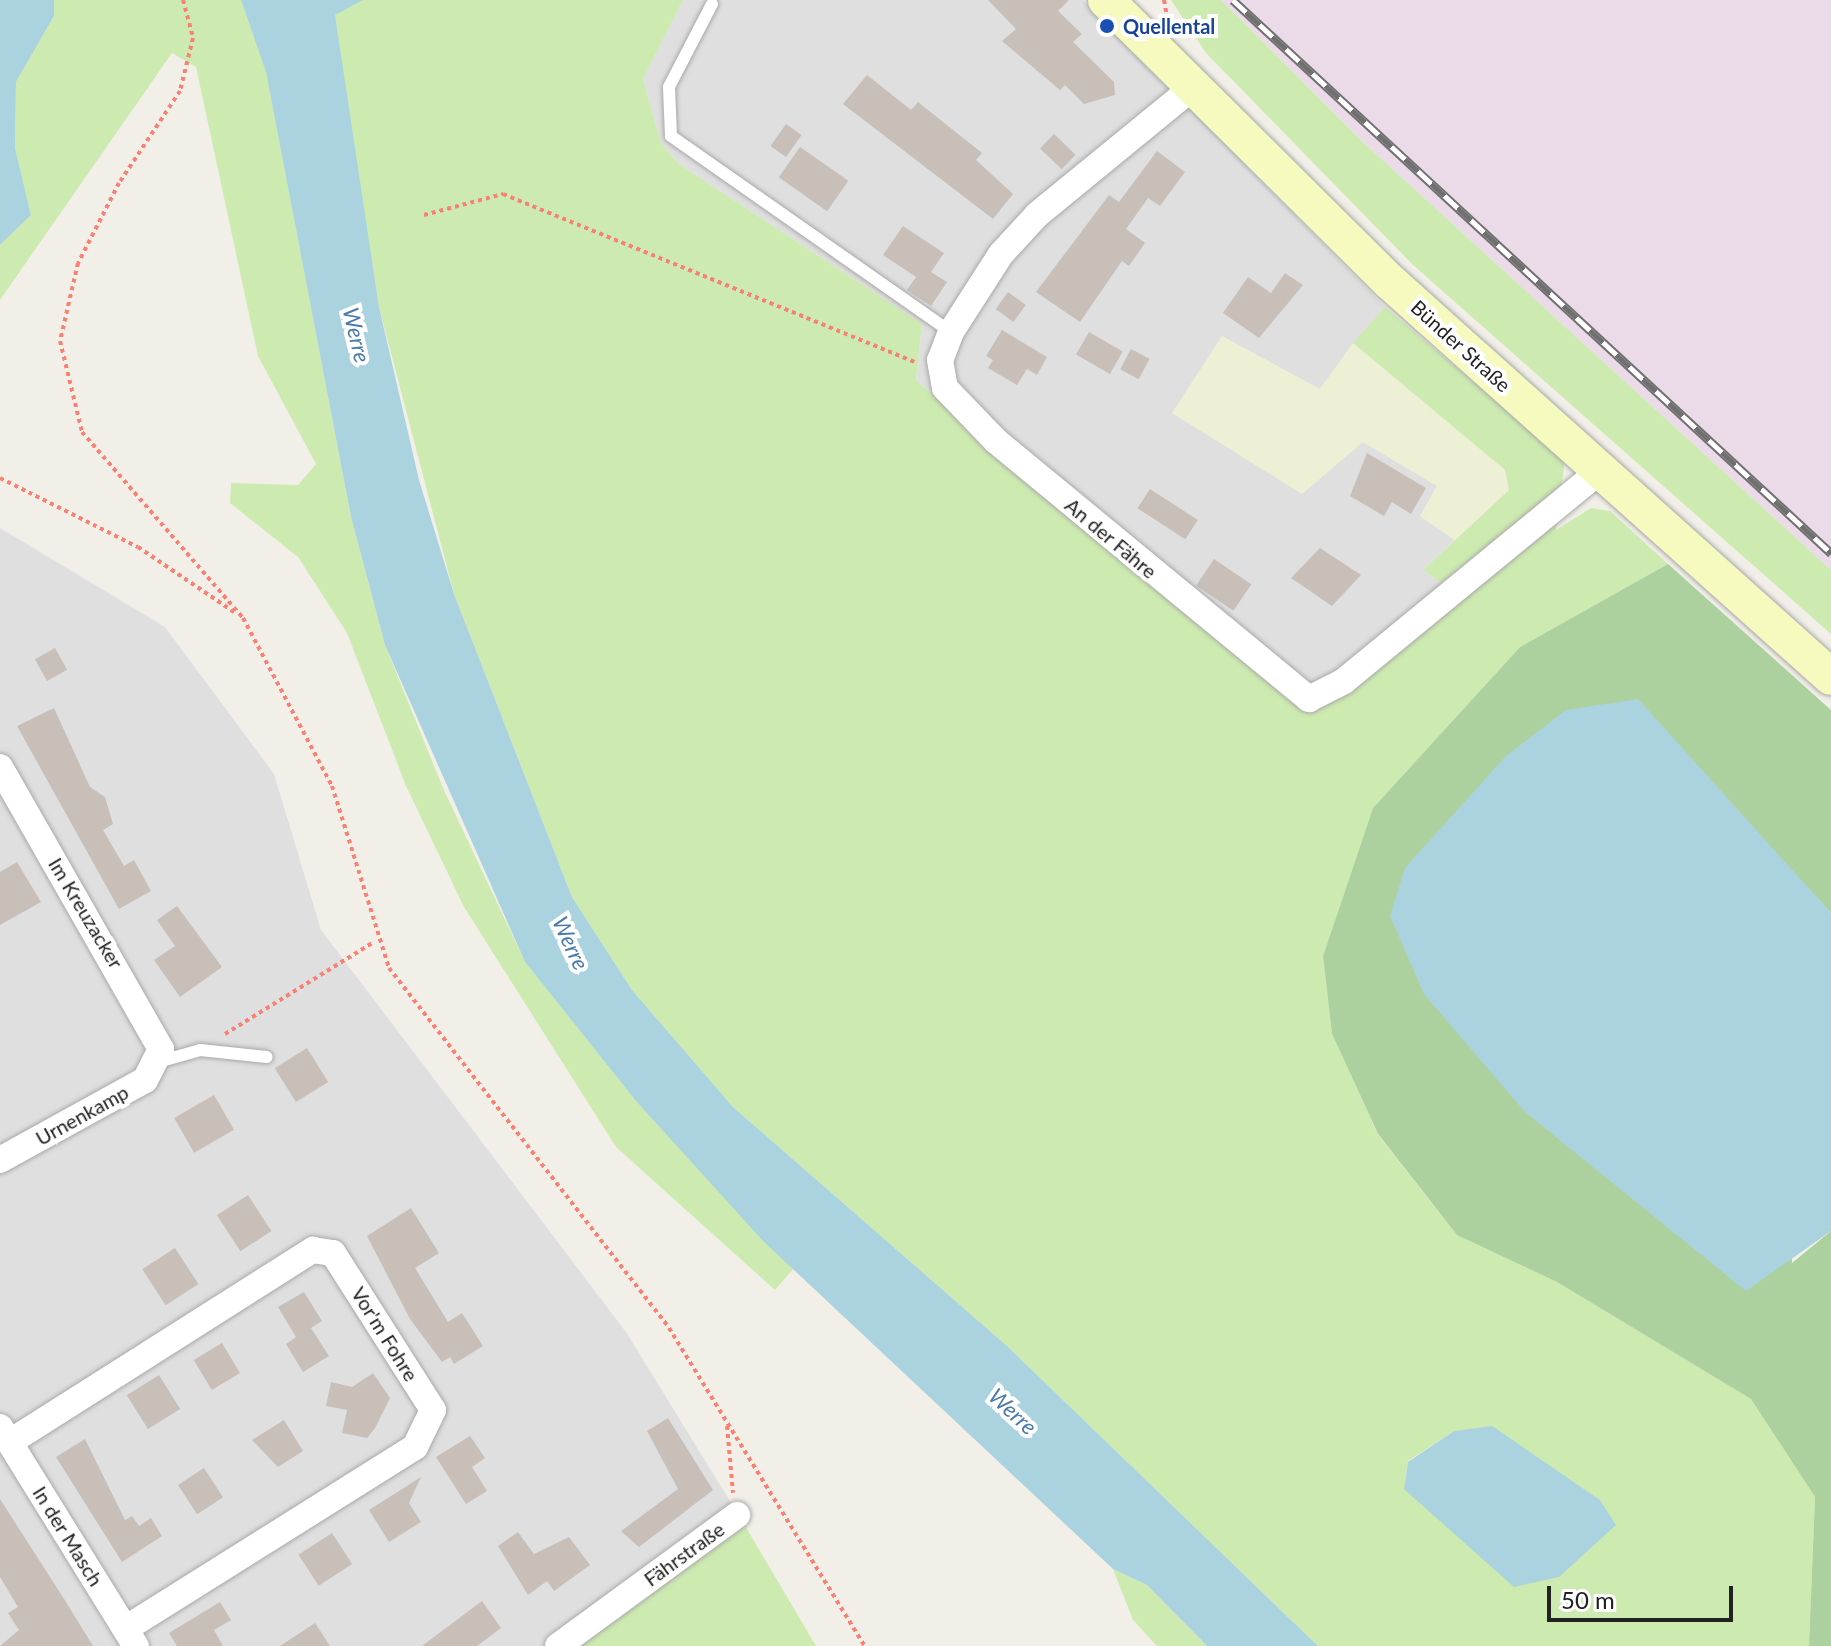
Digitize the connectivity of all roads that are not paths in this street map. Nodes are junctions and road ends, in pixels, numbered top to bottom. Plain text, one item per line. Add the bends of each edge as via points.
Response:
1 (1106, 0) edge
2 (712, 4) dead end
3 (1192, 88) junction
4 (951, 332) junction
5 (1600, 471) junction
6 (1831, 677) edge
7 (0, 767) edge
8 (267, 1057) dead end
9 (158, 1062) junction
10 (0, 1160) edge
11 (5, 1435) edge
12 (737, 1515) road end
13 (130, 1638) edge
14 (558, 1646) edge

1 - 3 main road, Bünder Straße
2 - 4 lane via 669,87 671,136
3 - 4 street via 1037,215 1001,254
3 - 5 main road, Bünder Straße via 1389,281
4 - 5 street, An der Fähre via 941,373 945,388 996,441 1299,697 1344,681
5 - 6 main road, Bünder Straße
7 - 9 street, Im Kreuzacker via 159,1036
8 - 9 lane via 200,1050
9 - 10 street, Urnenkamp via 145,1080
11 - 13 street, In der Masch
11 - 13 street, Vor'm Fohre via 313,1250 333,1253 433,1410 415,1447
12 - 14 street, Fährstraße

